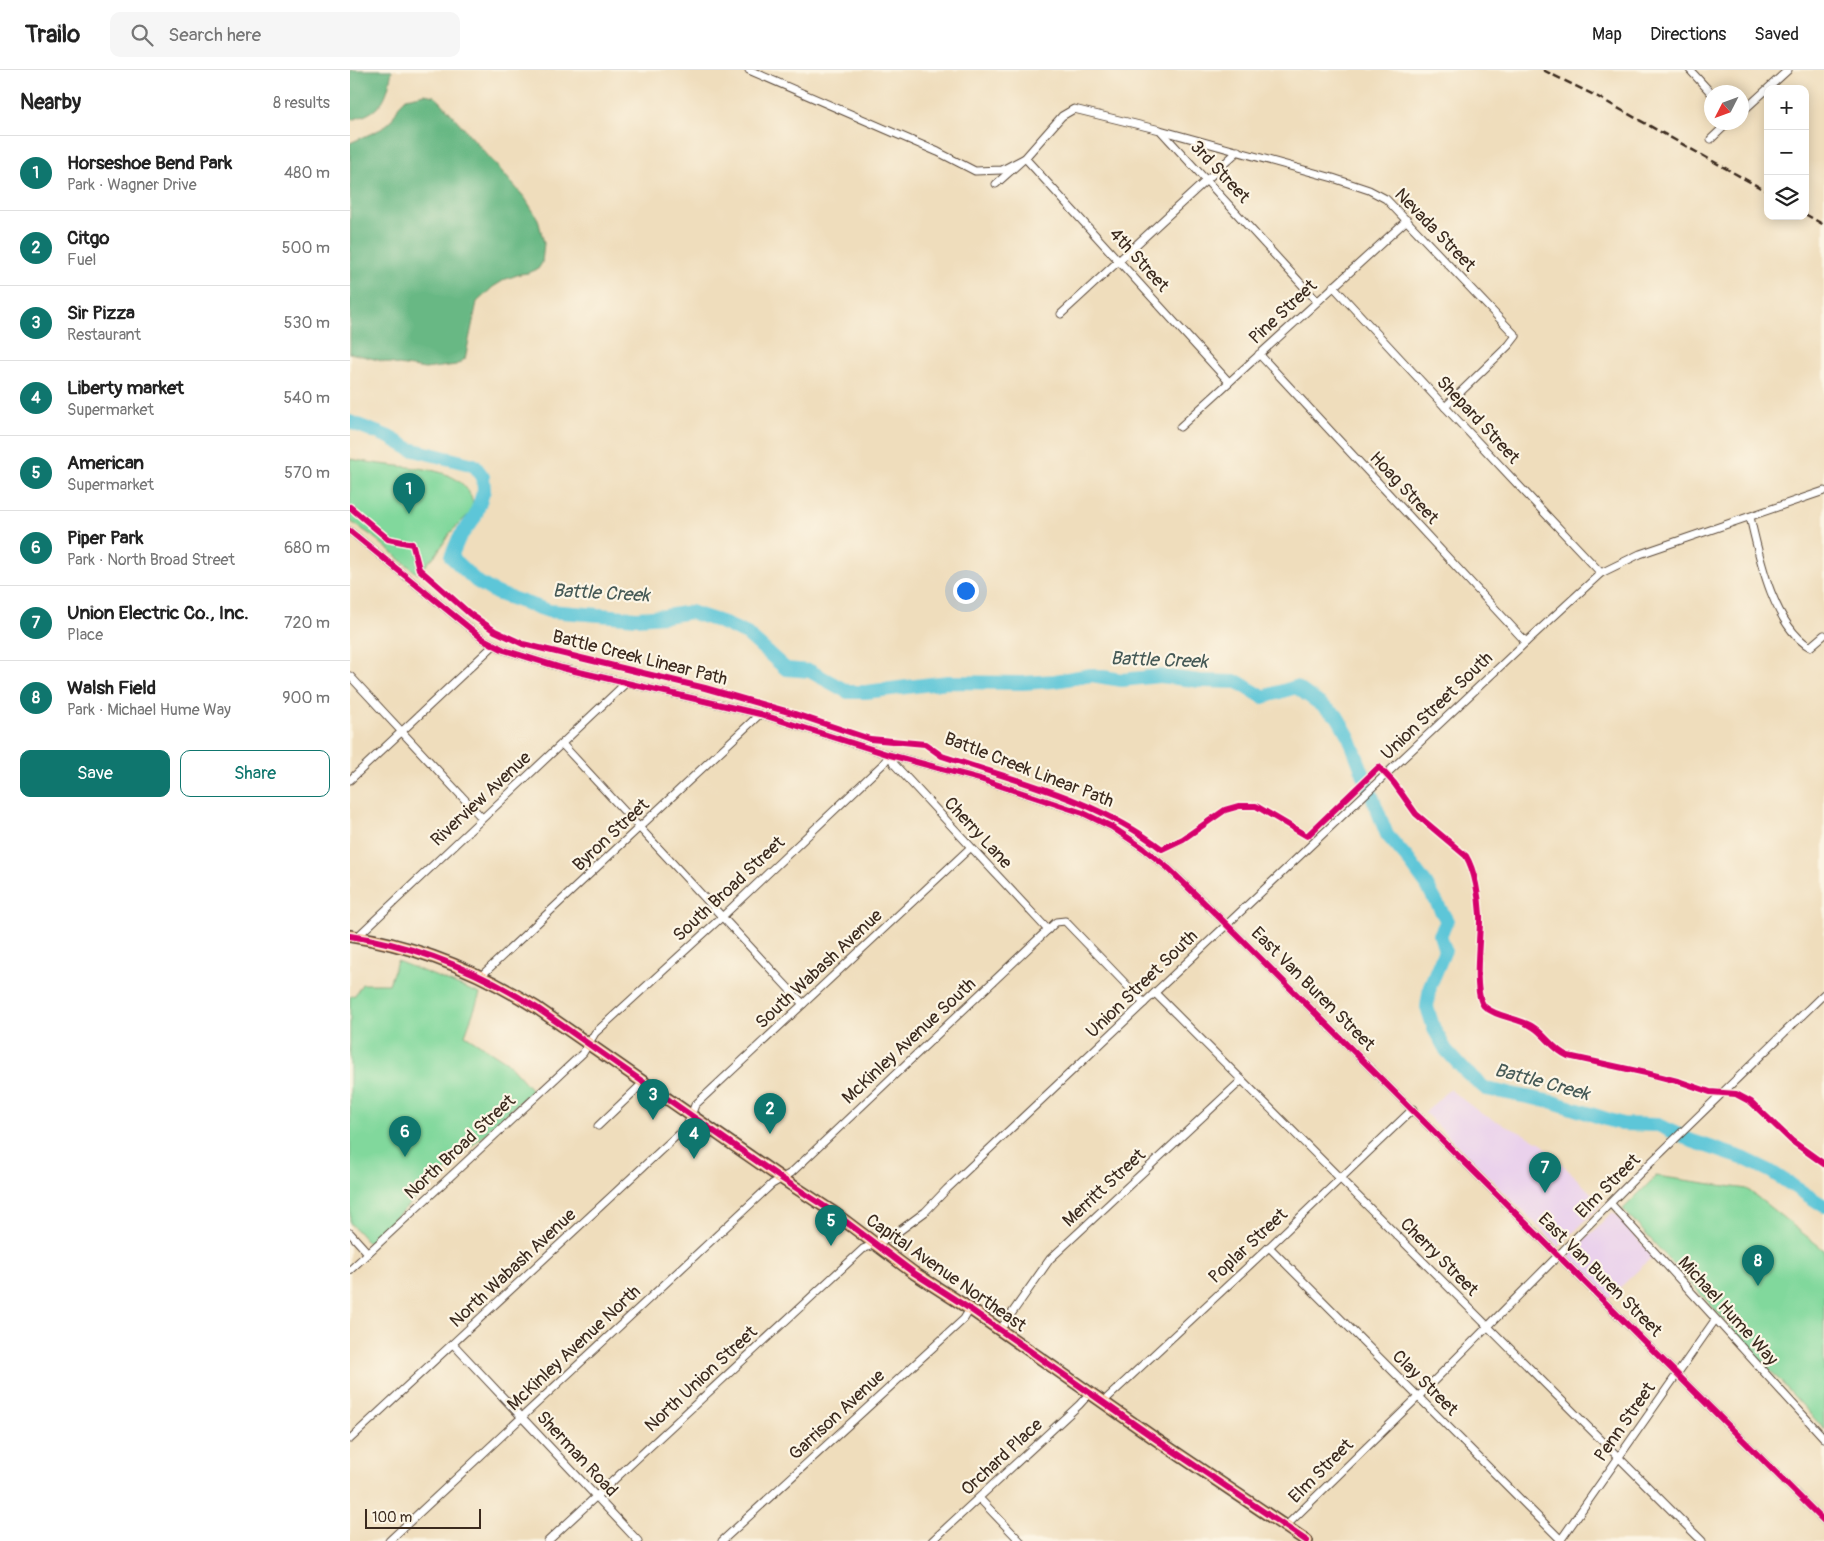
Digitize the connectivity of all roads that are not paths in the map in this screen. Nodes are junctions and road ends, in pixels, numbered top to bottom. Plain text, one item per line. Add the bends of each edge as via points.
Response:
1 (749, 70) edge
2 (1690, 70) edge
3 (1788, 70) edge
4 (1704, 85) edge
5 (1749, 106) edge
6 (1160, 130) junction
7 (1721, 130) edge
8 (1711, 139) dead end
9 (1238, 151) junction
10 (1025, 158) junction
11 (1206, 180) junction
12 (996, 184) dead end
13 (1407, 220) junction
14 (1119, 261) junction
15 (1334, 286) junction
16 (1317, 301) junction
17 (1061, 314) dead end
18 (1259, 354) junction
19 (1229, 382) junction
20 (1445, 407) junction
21 (1180, 428) dead end
22 (1824, 491) edge
23 (1750, 517) junction
24 (350, 531) edge
25 (1601, 573) junction
26 (1824, 636) edge
27 (1526, 642) junction
28 (494, 645) junction
29 (350, 676) edge
30 (626, 682) junction
31 (760, 714) junction
32 (402, 732) junction
33 (562, 744) junction
34 (890, 755) junction
35 (350, 780) edge
36 (482, 818) junction
37 (640, 828) junction
38 (970, 848) junction
39 (723, 916) junction
40 (1226, 924) junction
41 (1048, 930) junction
42 (353, 937) edge
43 (481, 976) junction
44 (1155, 993) junction
45 (1824, 994) edge
46 (1144, 1003) junction
47 (803, 1004) junction
48 (588, 1044) junction
49 (1242, 1080) junction
50 (644, 1082) junction
51 (1413, 1110) junction
52 (691, 1115) junction
53 (598, 1126) dead end
54 (781, 1178) junction
55 (1340, 1179) junction
56 (1611, 1204) junction
57 (350, 1233) edge
58 (876, 1243) junction
59 (1269, 1247) junction
60 (368, 1253) junction
61 (1559, 1255) junction
62 (350, 1270) edge
63 (970, 1309) junction
64 (1716, 1320) junction
65 (1488, 1327) junction
66 (1000, 1330) junction
67 (453, 1344) junction
68 (1677, 1374) junction
69 (1090, 1393) junction
70 (1418, 1397) junction
71 (1102, 1402) junction
72 (522, 1417) junction
73 (1824, 1438) edge
74 (350, 1439) edge
75 (1619, 1457) junction
76 (596, 1497) junction
77 (979, 1498) junction
78 (1824, 1521) edge
79 (1286, 1526) junction
80 (1560, 1540) edge
81 (389, 1541) edge
82 (548, 1541) edge
83 (638, 1541) edge
84 (722, 1541) edge
85 (932, 1541) edge
86 (1020, 1541) edge
87 (1307, 1541) edge
88 (1702, 1541) edge

1 - 10 street via 975,171 1002,170
2 - 4 street
3 - 5 street
6 - 9 street, Nevada Street
6 - 10 street via 1074,109 1062,116
6 - 11 street, 3rd Street
7 - 8 street
9 - 11 street
9 - 13 street, Nevada Street via 1369,190 1386,199
10 - 12 street
10 - 14 street, 4th Street
11 - 14 street
11 - 16 street, 3rd Street
13 - 15 street, Pine Street
13 - 20 street, Nevada Street via 1516,336
14 - 17 street
14 - 19 street, 4th Street
15 - 16 street, Pine Street
15 - 20 street, Shepard Street
16 - 18 street, Pine Street
18 - 19 street, Pine Street
18 - 27 street, Hoag Street
19 - 21 street, Pine Street
20 - 25 street, Shepard Street
22 - 23 street, Union Street South
23 - 25 street, Union Street South via 1640,554
23 - 26 street via 1759,555 1784,621 1810,647
24 - 28 street, East Van Buren Street
25 - 27 street, Union Street South
27 - 40 street, Union Street South
28 - 30 street, East Van Buren Street via 562,668
28 - 32 street
29 - 32 street
30 - 31 street, East Van Buren Street
30 - 33 street, Riverview Avenue
31 - 34 street, East Van Buren Street
31 - 37 street, Byron Street
32 - 35 street
32 - 36 street
33 - 36 street, Riverview Avenue
33 - 37 street
34 - 38 street, Cherry Lane via 894,764
34 - 39 street, South Broad Street
34 - 40 street, East Van Buren Street via 980,779 1112,827 1168,868
36 - 42 street, Riverview Avenue
37 - 39 street
37 - 43 street, Byron Street
38 - 41 street, Cherry Lane
38 - 47 street, South Wabash Avenue
39 - 47 street
39 - 48 street, South Broad Street
40 - 44 street, Union Street South
40 - 51 street, East Van Buren Street
41 - 46 street, McKinley Avenue South via 1056,922 1064,921
41 - 54 street, McKinley Avenue South via 791,1173
42 - 43 main road, Capital Avenue Northeast via 420,952
43 - 48 main road, Capital Avenue Northeast via 537,1008
44 - 46 street, Union Street South
44 - 49 street, Cherry Street
45 - 56 street, Elm Street
46 - 58 street, Union Street South via 926,1212 891,1237
47 - 52 street, South Wabash Avenue via 695,1106
48 - 50 main road, Capital Avenue Northeast
48 - 60 street, North Broad Street
49 - 55 street, Cherry Street
49 - 66 street, Merritt Street via 1049,1260
50 - 52 main road, Capital Avenue Northeast
50 - 53 street
51 - 55 street, Poplar Street
51 - 61 street, East Van Buren Street
52 - 54 main road, Capital Avenue Northeast
52 - 67 street, North Wabash Avenue via 687,1126
54 - 58 main road, Capital Avenue Northeast
54 - 72 street, McKinley Avenue North
55 - 59 street, Poplar Street
55 - 65 street, Cherry Street
56 - 61 street, Elm Street
56 - 64 street, Michael Hume Way
57 - 60 street
58 - 63 main road, Capital Avenue Northeast via 914,1273
58 - 76 street, North Union Street via 863,1249
59 - 70 street, Clay Street
59 - 71 street, Poplar Street
60 - 62 street, North Broad Street
61 - 65 street, Elm Street
61 - 68 street, East Van Buren Street
63 - 66 main road, Capital Avenue Northeast
63 - 84 street, Garrison Avenue via 964,1319
64 - 68 street, Penn Street
64 - 73 street, Michael Hume Way
65 - 70 street, Elm Street
65 - 75 street, Cherry Street
66 - 69 main road, Capital Avenue Northeast
67 - 72 street, Sherman Road
67 - 74 street, North Wabash Avenue
68 - 75 street, Penn Street
68 - 78 street, East Van Buren Street
69 - 71 main road, Capital Avenue Northeast
69 - 77 street, Orchard Place
70 - 79 street, Elm Street
70 - 80 street, Clay Street
71 - 79 main road, Capital Avenue Northeast
72 - 76 street, Sherman Road
72 - 81 street, McKinley Avenue North
75 - 80 street, Penn Street
75 - 88 street, Cherry Street
76 - 82 street, North Union Street
76 - 83 street, Sherman Road
77 - 85 street, Orchard Place
77 - 86 street
79 - 87 main road, Capital Avenue Northeast

